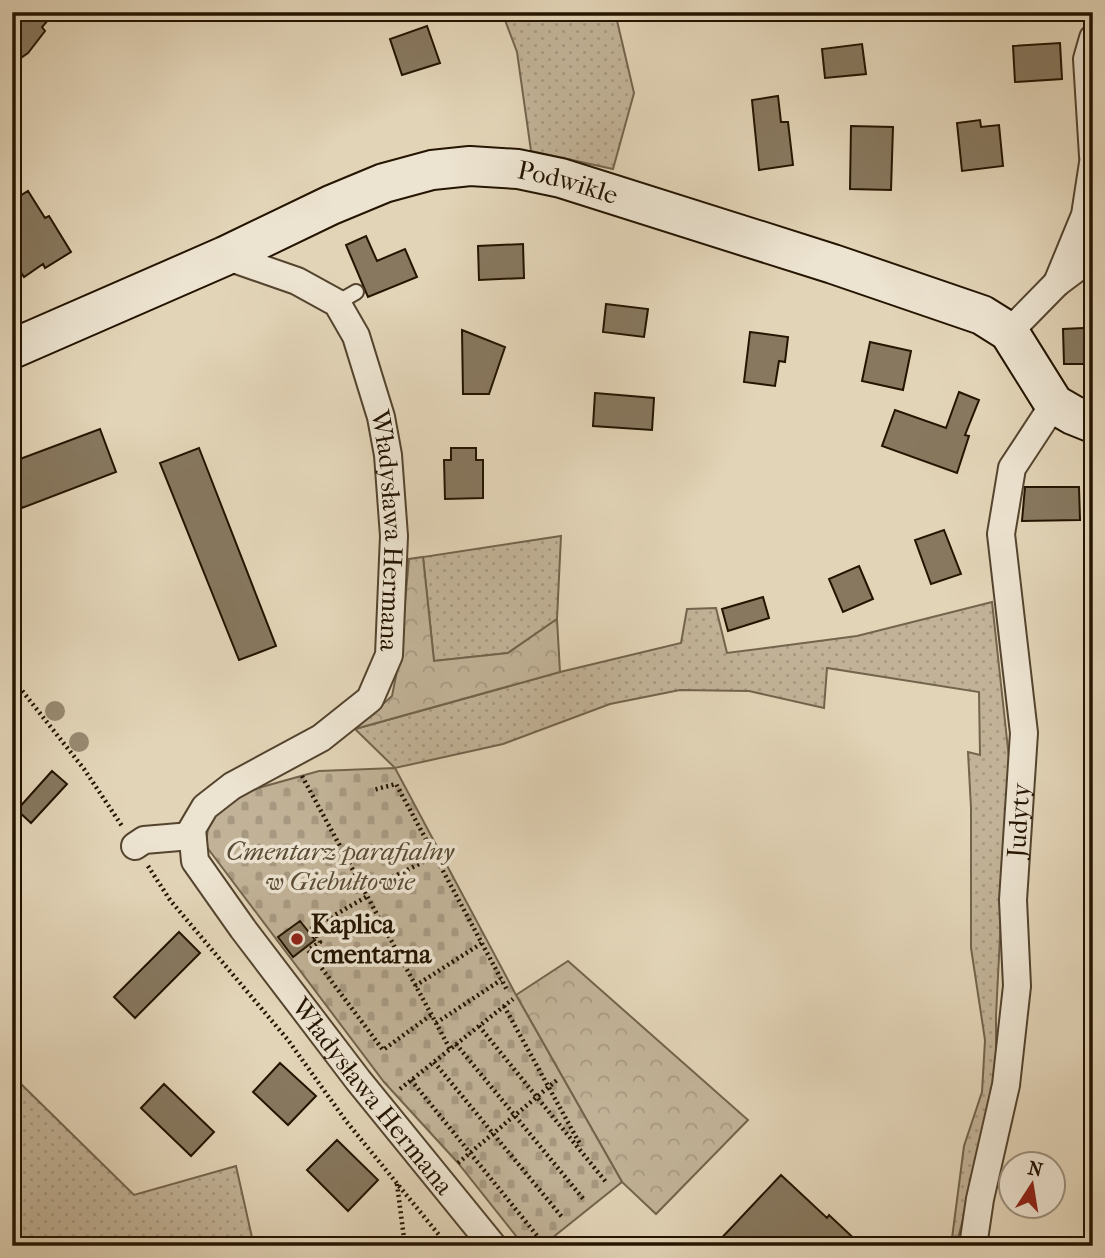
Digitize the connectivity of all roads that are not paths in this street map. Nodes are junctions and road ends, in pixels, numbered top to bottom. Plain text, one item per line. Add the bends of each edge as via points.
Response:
1 (1093, 38) edge
2 (1093, 156) edge
3 (1093, 163) edge
4 (225, 256) junction
5 (1093, 256) edge
6 (1057, 283) junction
7 (1009, 332) junction
8 (12, 349) edge
9 (1054, 404) junction
10 (1093, 423) edge
11 (191, 836) junction
12 (135, 846) road end
13 (493, 1246) edge
14 (973, 1246) edge

1 - 2 street via 1087,59
3 - 6 street via 1085,215
4 - 7 street, Podwikle via 384,183 470,166 519,169 561,178 833,264 982,315
4 - 8 street, Podwikle
4 - 11 street, Władysława Hermana via 346,297 388,455 394,536 388,655 370,699 321,738 232,786 205,807
5 - 6 street
6 - 7 street
7 - 9 street, Podwikle
9 - 10 street
9 - 14 street, Judyty via 1012,468 1001,534 1024,733 1013,900 1017,986 1006,1085
11 - 12 street via 144,840
11 - 13 street, Władysława Hermana via 195,861 243,929

